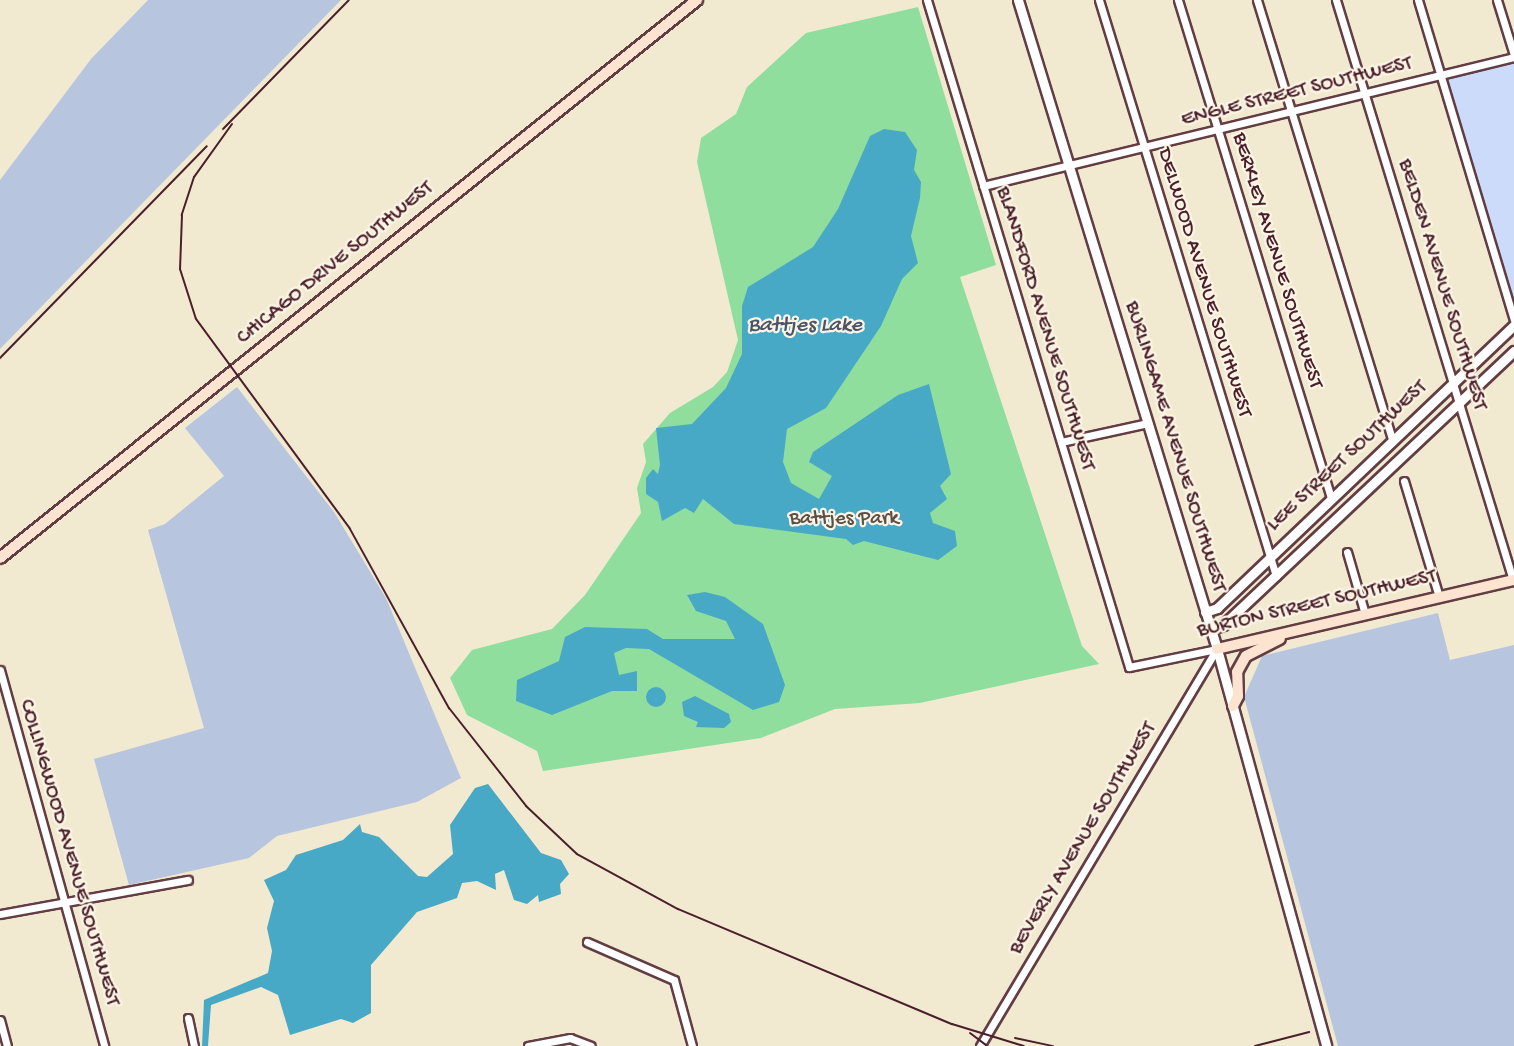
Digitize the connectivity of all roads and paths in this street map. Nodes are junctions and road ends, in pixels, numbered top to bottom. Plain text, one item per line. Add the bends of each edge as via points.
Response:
1 (697, 0) edge
2 (927, 0) edge
3 (1018, 0) edge
4 (1099, 0) edge
5 (1179, 0) edge
6 (1257, 0) edge
7 (1336, 0) edge
8 (1418, 0) edge
9 (1497, 0) edge
10 (1514, 56) edge
11 (1440, 75) junction
12 (1365, 93) junction
13 (1292, 111) junction
14 (1218, 129) junction
15 (1145, 147) junction
16 (1069, 166) junction
17 (983, 186) junction
18 (1514, 320) edge
19 (1514, 325) edge
20 (1514, 351) edge
21 (1453, 383) junction
22 (1460, 403) junction
23 (1148, 423) junction
24 (1392, 440) junction
25 (1062, 442) junction
26 (1404, 481) dead end
27 (1331, 498) junction
28 (1347, 552) dead end
29 (1268, 557) junction
30 (0, 558) edge
31 (1276, 576) junction
32 (1513, 580) edge
33 (1439, 597) junction
34 (1205, 612) junction
35 (1365, 614) junction
36 (1223, 625) junction
37 (1210, 629) junction
38 (1296, 630) junction
39 (1217, 649) junction
40 (1129, 667) joint
41 (0, 670) edge
42 (1233, 706) junction
43 (188, 880) dead end
44 (64, 901) junction
45 (0, 914) edge
46 (586, 942) dead end
47 (188, 1018) dead end
48 (0, 1020) edge
49 (7, 1046) edge
50 (104, 1046) edge
51 (194, 1046) edge
52 (528, 1046) edge
53 (591, 1046) edge
54 (692, 1046) edge
55 (980, 1046) edge
56 (1326, 1046) edge

1 - 30 main road, CHICAGO DRIVE SOUTHWEST
2 - 17 street, BLANDFORD AVENUE SOUTHWEST
3 - 16 street, BURLINGAME AVENUE SOUTHWEST
4 - 15 street, DELWOOD AVENUE SOUTHWEST
5 - 14 street, BERKLEY AVENUE SOUTHWEST
6 - 13 street
7 - 12 street, BELDEN AVENUE SOUTHWEST
8 - 11 street
9 - 10 street
10 - 11 street, ENGLE STREET SOUTHWEST
11 - 12 street, ENGLE STREET SOUTHWEST
11 - 18 street
12 - 13 street, ENGLE STREET SOUTHWEST
12 - 21 street, BELDEN AVENUE SOUTHWEST
13 - 14 street, ENGLE STREET SOUTHWEST
13 - 24 street
14 - 15 street, ENGLE STREET SOUTHWEST
14 - 27 street, BERKLEY AVENUE SOUTHWEST
15 - 16 street, ENGLE STREET SOUTHWEST
15 - 29 street, DELWOOD AVENUE SOUTHWEST
16 - 17 street, ENGLE STREET SOUTHWEST
16 - 23 street, BURLINGAME AVENUE SOUTHWEST
17 - 25 street, BLANDFORD AVENUE SOUTHWEST
19 - 21 street, LEE STREET SOUTHWEST
20 - 22 street, LEE STREET SOUTHWEST
21 - 22 street, BELDEN AVENUE SOUTHWEST
21 - 24 street, LEE STREET SOUTHWEST
22 - 31 street, LEE STREET SOUTHWEST
22 - 32 street, BELDEN AVENUE SOUTHWEST
23 - 25 street
23 - 34 street, BURLINGAME AVENUE SOUTHWEST
24 - 27 street, LEE STREET SOUTHWEST
25 - 40 street, BLANDFORD AVENUE SOUTHWEST
26 - 33 street
27 - 29 street, LEE STREET SOUTHWEST
28 - 35 street
29 - 31 street, DELWOOD AVENUE SOUTHWEST
29 - 34 street, LEE STREET SOUTHWEST via 1217,608
31 - 36 street, LEE STREET SOUTHWEST
32 - 33 main road, BURTON STREET SOUTHWEST
33 - 35 main road, BURTON STREET SOUTHWEST
34 - 37 street, BURLINGAME AVENUE SOUTHWEST
35 - 38 main road, BURTON STREET SOUTHWEST
36 - 37 street, LEE STREET SOUTHWEST
36 - 39 street
37 - 39 street, BURLINGAME AVENUE SOUTHWEST
38 - 39 main road, BURTON STREET SOUTHWEST
38 - 42 main road via 1246,656 1237,672 1239,696
39 - 40 street, BURTON STREET SOUTHWEST
39 - 42 street, BURLINGAME AVENUE SOUTHWEST
39 - 55 street, BEVERLY AVENUE SOUTHWEST
41 - 44 street, COLLINGWOOD AVENUE SOUTHWEST
42 - 56 street, BURLINGAME AVENUE SOUTHWEST
43 - 44 street
44 - 45 street
44 - 50 street, COLLINGWOOD AVENUE SOUTHWEST
46 - 54 street via 669,976 685,1014
47 - 51 street
48 - 49 street
52 - 53 street via 584,1041

